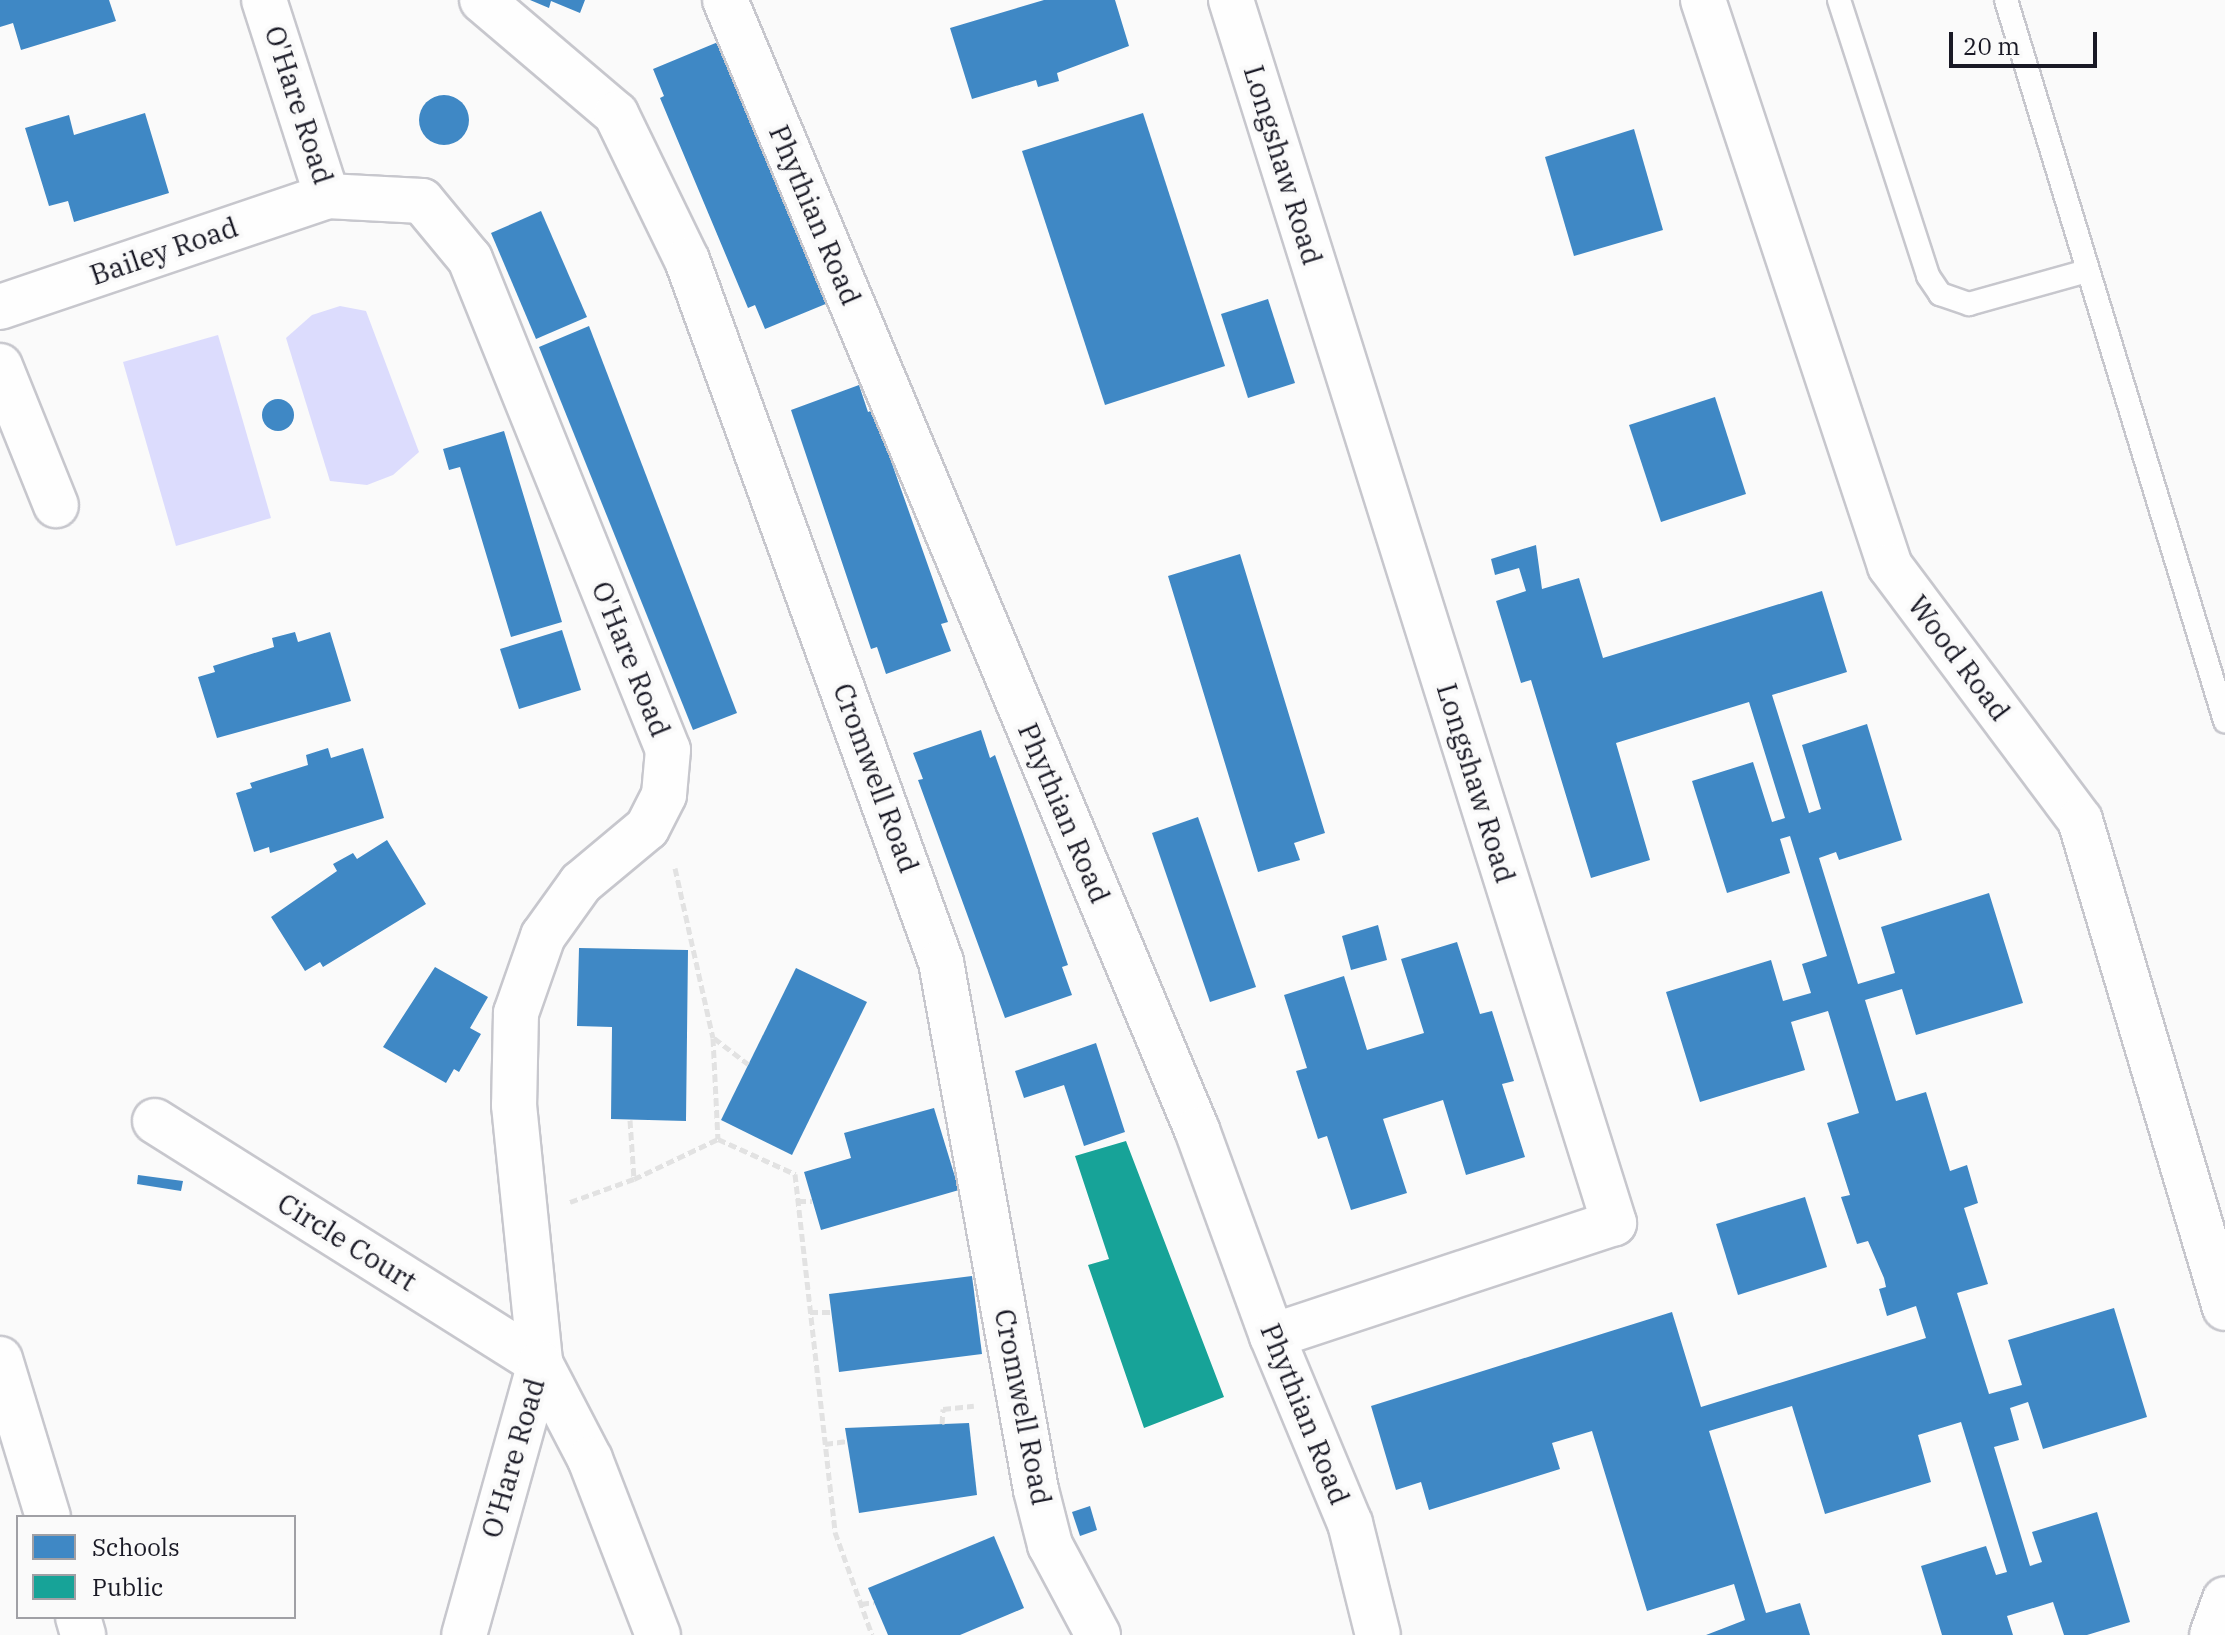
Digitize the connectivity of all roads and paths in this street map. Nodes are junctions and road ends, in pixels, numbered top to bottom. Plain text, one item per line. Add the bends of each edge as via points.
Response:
1 (264, 0) edge
2 (482, 0) edge
3 (725, 0) edge
4 (1231, 0) edge
5 (1703, 0) edge
6 (1839, 0) edge
7 (2006, 0) edge
8 (327, 196) junction
9 (2087, 271) junction
10 (0, 307) edge
11 (0, 366) edge
12 (56, 505) dead end
13 (2225, 721) edge
14 (673, 859) dead end
15 (713, 1038) junction
16 (748, 1064) dead end
17 (630, 1120) dead end
18 (155, 1121) dead end
19 (718, 1139) junction
20 (634, 1179) junction
21 (798, 1201) junction
22 (812, 1201) dead end
23 (563, 1204) dead end
24 (2225, 1308) edge
25 (810, 1312) junction
26 (831, 1312) dead end
27 (1272, 1336) junction
28 (0, 1359) edge
29 (540, 1363) junction
30 (847, 1441) dead end
31 (825, 1444) junction
32 (47, 1515) edge
33 (2225, 1599) edge
34 (874, 1602) dead end
35 (861, 1604) junction
36 (464, 1635) edge
37 (658, 1635) edge
38 (872, 1635) edge
39 (1098, 1635) edge
40 (1378, 1635) edge
41 (2212, 1635) edge

1 - 8 street, O'Hare Road
2 - 39 street, Cromwell Road via 616,114 687,260 941,962 1036,1490 1050,1545
3 - 27 street, Phythian Road via 1197,1130
4 - 27 street, Longshaw Road via 1614,1223
5 - 24 street, Wood Road via 1890,566 2080,820
6 - 9 lane via 1928,276 1940,294 1969,304
7 - 9 lane
8 - 10 street, Bailey Road
8 - 29 street, O'Hare Road via 422,201 470,259 668,750 664,795 647,828 581,883 543,936 516,1013 515,1120
9 - 13 lane
11 - 12 street
14 - 15 path
15 - 16 path
15 - 19 path
17 - 20 path
18 - 29 street, Circle Court
19 - 20 path
19 - 21 path via 795,1174
20 - 23 path
21 - 22 path
21 - 25 path
25 - 26 path
25 - 31 path
27 - 40 street, Phythian Road via 1350,1523
28 - 32 street
29 - 36 street, O'Hare Road
29 - 37 street via 590,1459
30 - 31 path
31 - 35 path via 835,1532
33 - 41 street
34 - 35 path
35 - 38 path

